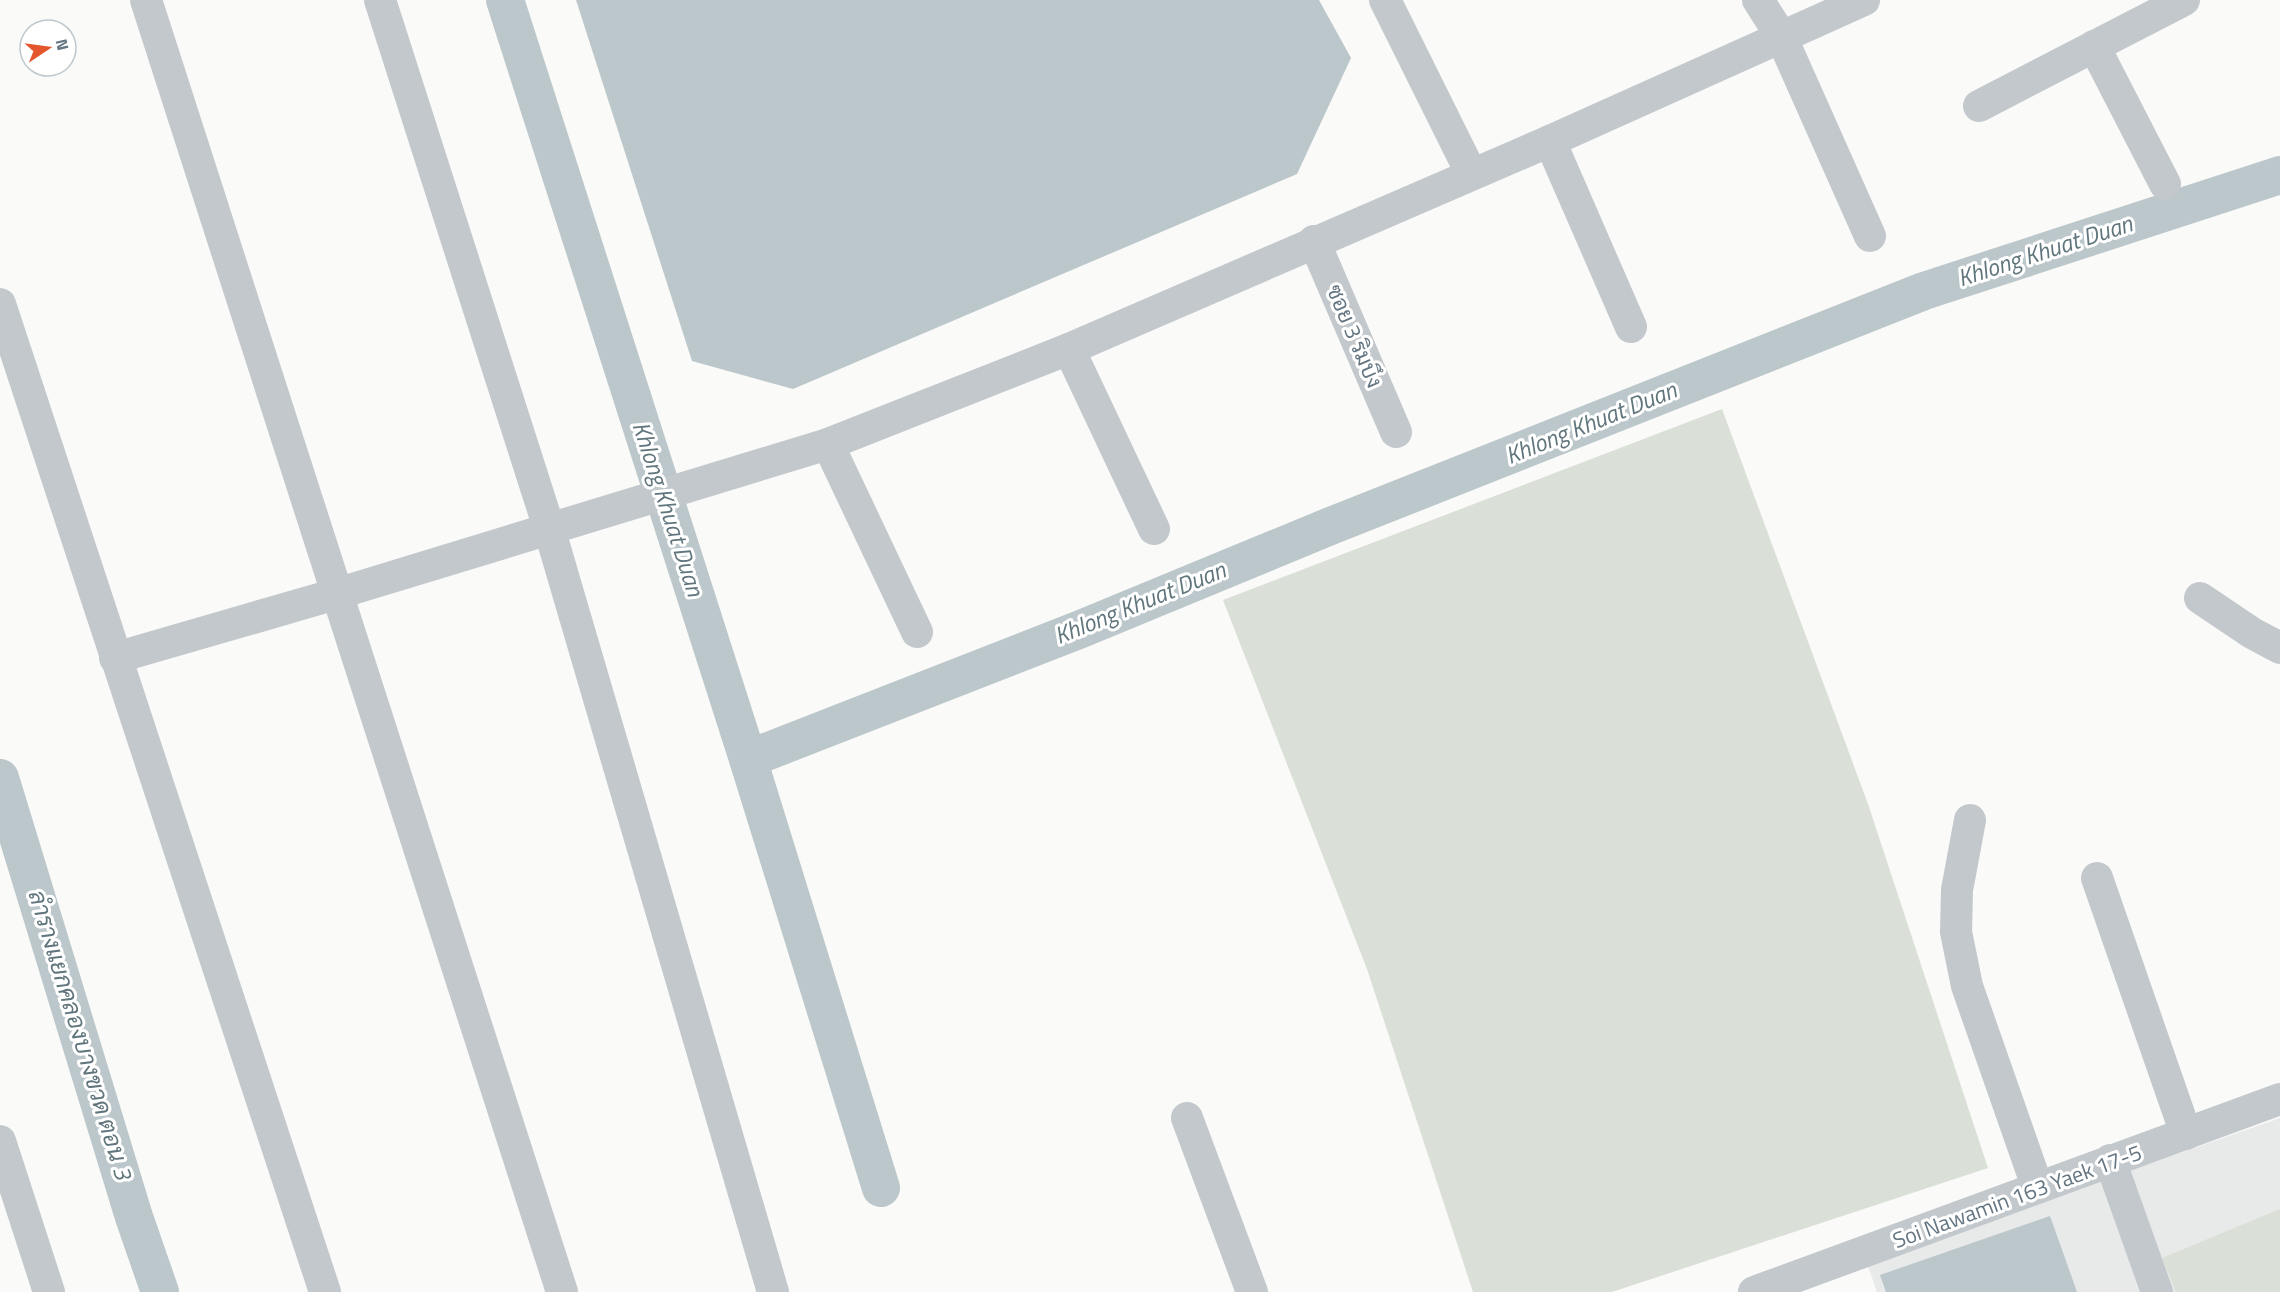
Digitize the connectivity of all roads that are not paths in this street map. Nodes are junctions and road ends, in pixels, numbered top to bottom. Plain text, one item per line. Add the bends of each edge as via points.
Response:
1 (146, 0) edge
2 (380, 0) edge
3 (1386, 0) edge
4 (1758, 0) edge
5 (1864, 0) edge
6 (2184, 0) edge
7 (1781, 36) junction
8 (2094, 46) junction
9 (1979, 106) dead end
10 (1550, 141) junction
11 (1471, 173) junction
12 (2165, 184) dead end
13 (1870, 236) dead end
14 (1314, 241) junction
15 (0, 304) edge
16 (1630, 327) dead end
17 (1069, 349) junction
18 (1396, 432) dead end
19 (828, 444) junction
20 (549, 528) junction
21 (1154, 529) dead end
22 (336, 594) junction
23 (2200, 598) dead end
24 (917, 632) dead end
25 (2280, 648) edge
26 (115, 658) junction
27 (1970, 820) dead end
28 (2097, 878) dead end
29 (2280, 1099) edge
30 (1187, 1118) dead end
31 (2186, 1134) junction
32 (0, 1141) edge
33 (2110, 1161) junction
34 (2037, 1186) junction
35 (1769, 1290) edge
36 (49, 1292) edge
37 (326, 1292) edge
38 (562, 1292) edge
39 (773, 1292) edge
40 (1252, 1292) edge
41 (2157, 1292) edge

1 - 22 street
2 - 20 street
3 - 11 street
4 - 7 street
5 - 7 street
6 - 8 street
7 - 10 street
7 - 13 street
8 - 9 street
8 - 12 street
10 - 11 street
10 - 16 street
11 - 14 street
14 - 17 street
14 - 18 street, ซอย 3 ริมบึง
15 - 26 street
17 - 19 street
17 - 21 street
19 - 20 street
19 - 24 street
20 - 22 street
20 - 39 street
22 - 26 street
22 - 38 street
23 - 25 street
26 - 37 street
27 - 34 street via 1957,890 1956,932 1967,986
28 - 31 street
29 - 31 street, Soi Nawamin 163 Yaek 17-5
30 - 40 street
31 - 33 street, Soi Nawamin 163 Yaek 17-5
32 - 36 street
33 - 34 street, Soi Nawamin 163 Yaek 17-5
33 - 41 street
34 - 35 street, Soi Nawamin 163 Yaek 17-5

